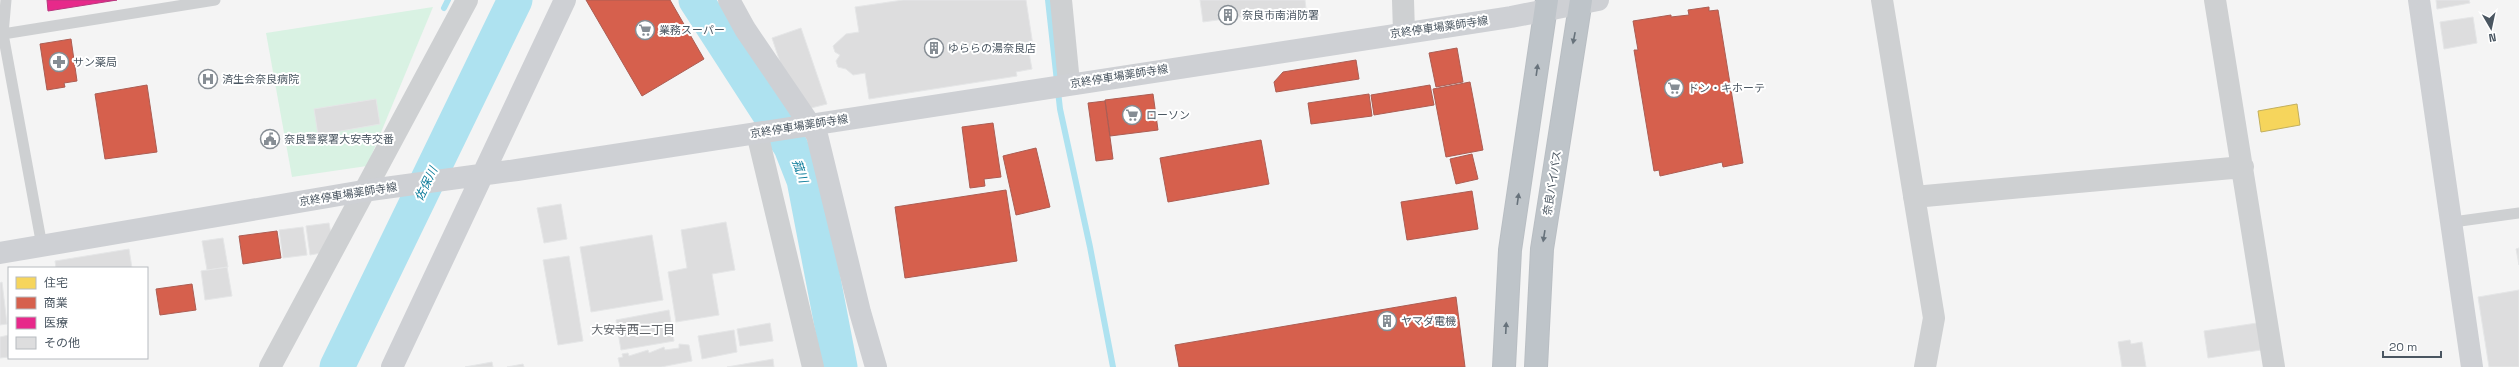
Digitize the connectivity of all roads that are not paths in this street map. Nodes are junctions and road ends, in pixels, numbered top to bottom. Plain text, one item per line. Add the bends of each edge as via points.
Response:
1 (6, 0) edge
2 (216, 0) edge
3 (467, 0) edge
4 (565, 0) edge
5 (729, 0) edge
6 (1061, 0) edge
7 (1403, 0) edge
8 (1882, 0) edge
9 (2215, 0) edge
10 (2419, 0) edge
11 (1587, 1) edge
12 (1546, 5) edge
13 (1404, 32) junction
14 (3, 34) junction
15 (1069, 83) junction
16 (803, 126) junction
17 (760, 133) junction
18 (2243, 167) junction
19 (476, 177) junction
20 (371, 190) junction
21 (1914, 197) junction
22 (2519, 213) edge
23 (2453, 222) junction
24 (42, 246) junction
25 (0, 253) edge
26 (270, 367) edge
27 (392, 367) edge
28 (813, 367) edge
29 (876, 367) edge
30 (1504, 367) edge
31 (1536, 367) edge
32 (1925, 367) edge
33 (2274, 367) edge
34 (2472, 367) edge

1 - 14 lane
2 - 14 lane
3 - 20 street
4 - 19 main road
5 - 16 main road
6 - 15 street
7 - 13 street
8 - 21 street
9 - 18 street
10 - 23 main road
11 - 12 main road, 京終停車場薬師寺線
11 -> 31 highway, 奈良バイパス via 1542,250
12 - 13 main road, 京終停車場薬師寺線
30 -> 12 highway via 1510,250
13 - 15 main road, 京終停車場薬師寺線
14 - 24 lane
15 - 16 main road, 京終停車場薬師寺線
16 - 17 main road, 京終停車場薬師寺線
16 - 29 main road via 817,135
17 - 19 main road, 京終停車場薬師寺線
17 - 28 street
18 - 21 street
18 - 33 street
19 - 20 main road, 京終停車場薬師寺線
19 - 27 main road
20 - 24 main road, 京終停車場薬師寺線
20 - 26 street
21 - 32 street via 1934,318
22 - 23 lane
23 - 34 main road
24 - 25 main road, 京終停車場薬師寺線

